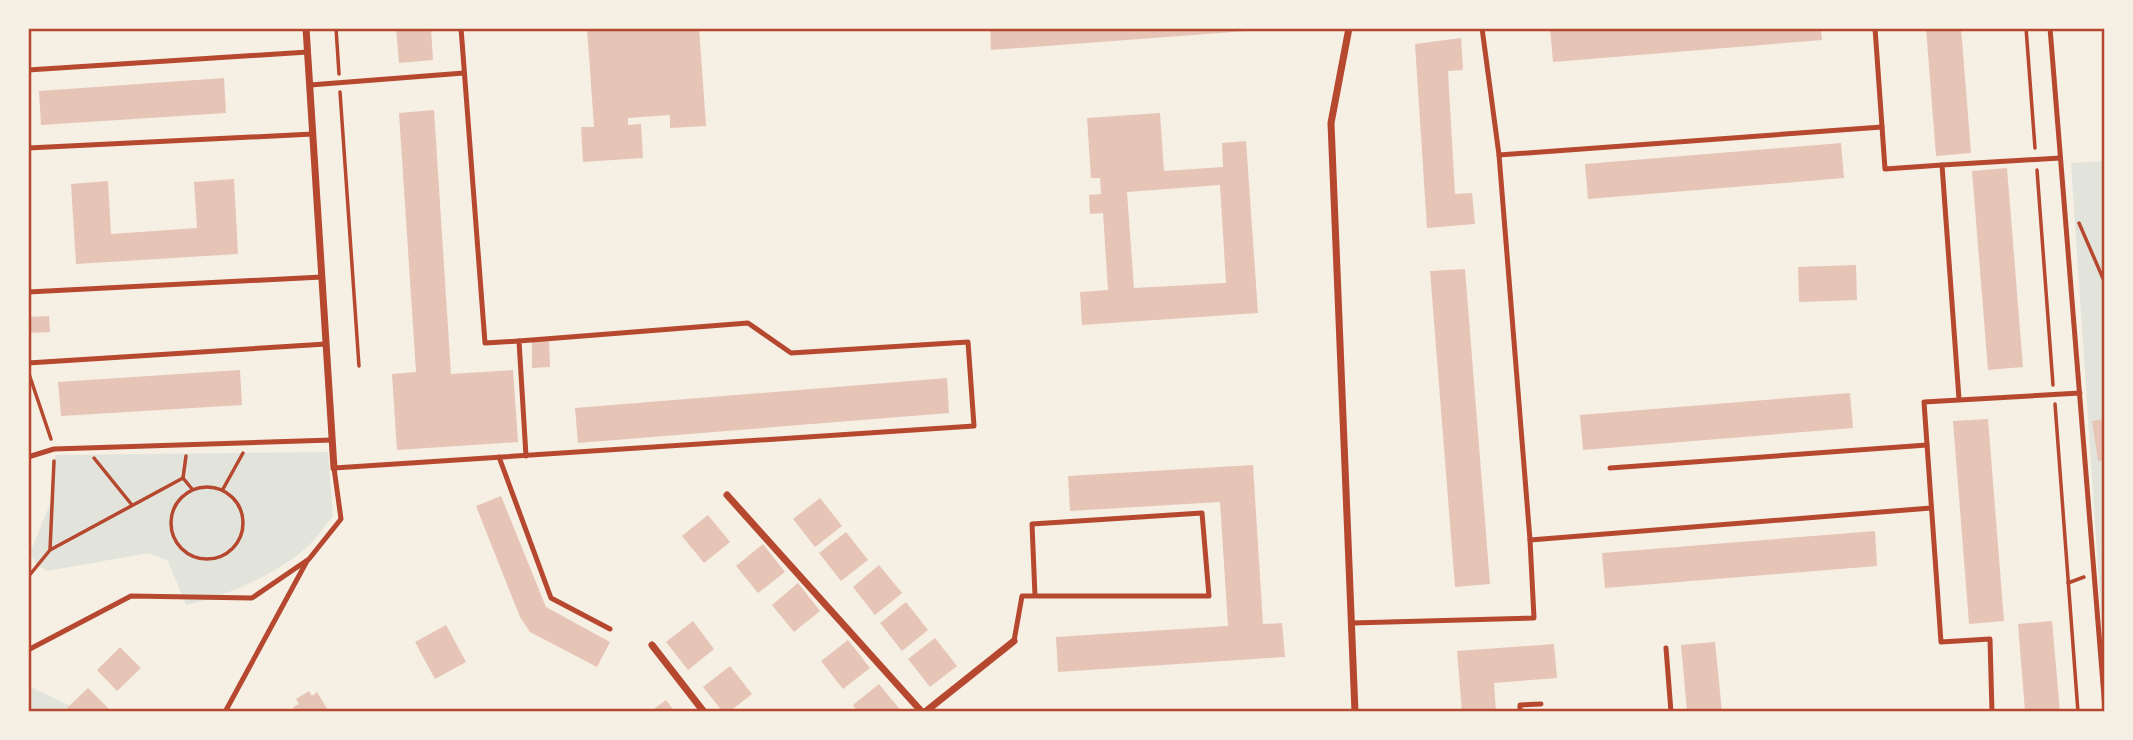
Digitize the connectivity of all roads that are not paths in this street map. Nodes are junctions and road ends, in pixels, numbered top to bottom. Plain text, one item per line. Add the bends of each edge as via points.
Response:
1 (306, 28) edge
2 (461, 28) edge
3 (1349, 28) edge
4 (1482, 28) edge
5 (1875, 28) edge
6 (2050, 28) edge
7 (308, 52) junction
8 (28, 70) edge
9 (464, 73) junction
10 (310, 85) junction
11 (1882, 127) junction
12 (313, 134) junction
13 (28, 148) edge
14 (1499, 155) junction
15 (2060, 158) junction
16 (1942, 165) junction
17 (322, 277) junction
18 (28, 292) edge
19 (519, 341) junction
20 (326, 344) junction
21 (28, 363) edge
22 (2080, 393) junction
23 (1959, 399) junction
24 (332, 440) junction
25 (1927, 445) junction
26 (526, 456) junction
27 (28, 457) edge
28 (499, 457) junction
29 (334, 468) junction
30 (1610, 468) dead end
31 (727, 495) dead end
32 (1931, 508) junction
33 (1530, 540) junction
34 (309, 559) junction
35 (1035, 596) junction
36 (1352, 623) junction
37 (610, 629) dead end
38 (1014, 641) joint
39 (652, 645) dead end
40 (1666, 648) dead end
41 (28, 650) edge
42 (1541, 704) dead end
43 (2105, 709) edge
44 (225, 712) edge
45 (704, 712) edge
46 (923, 712) edge
47 (1355, 712) edge
48 (1520, 712) edge
49 (1671, 712) edge
50 (1992, 712) edge

1 - 7 street
2 - 9 lane
3 - 36 street via 1331,123
4 - 14 lane
5 - 11 lane
6 - 15 lane
7 - 8 lane
7 - 10 street
9 - 10 lane
9 - 19 lane via 485,343
10 - 12 street
11 - 14 lane
11 - 16 lane via 1885,169
12 - 13 lane
12 - 17 street
14 - 33 lane
15 - 16 lane
15 - 22 lane
16 - 23 lane
17 - 18 lane
17 - 20 street
19 - 26 lane
19 - 26 lane via 748,323 791,354 968,342 974,426
20 - 21 lane
20 - 24 street
22 - 23 lane
22 - 43 lane
23 - 25 lane via 1924,402
24 - 27 lane via 54,449
24 - 29 street
25 - 30 lane
25 - 32 lane
26 - 28 lane
28 - 29 lane
28 - 37 lane via 551,598
29 - 34 lane via 341,519
31 - 46 street
32 - 33 lane
32 - 50 lane via 1941,642 1990,639
33 - 36 lane via 1534,618
34 - 41 lane via 252,598 131,596
34 - 44 lane
35 - 35 lane via 1209,596 1202,513 1032,524
35 - 38 lane via 1023,596
36 - 47 street
38 - 46 street
39 - 45 street
40 - 49 lane
42 - 48 lane via 1520,705

